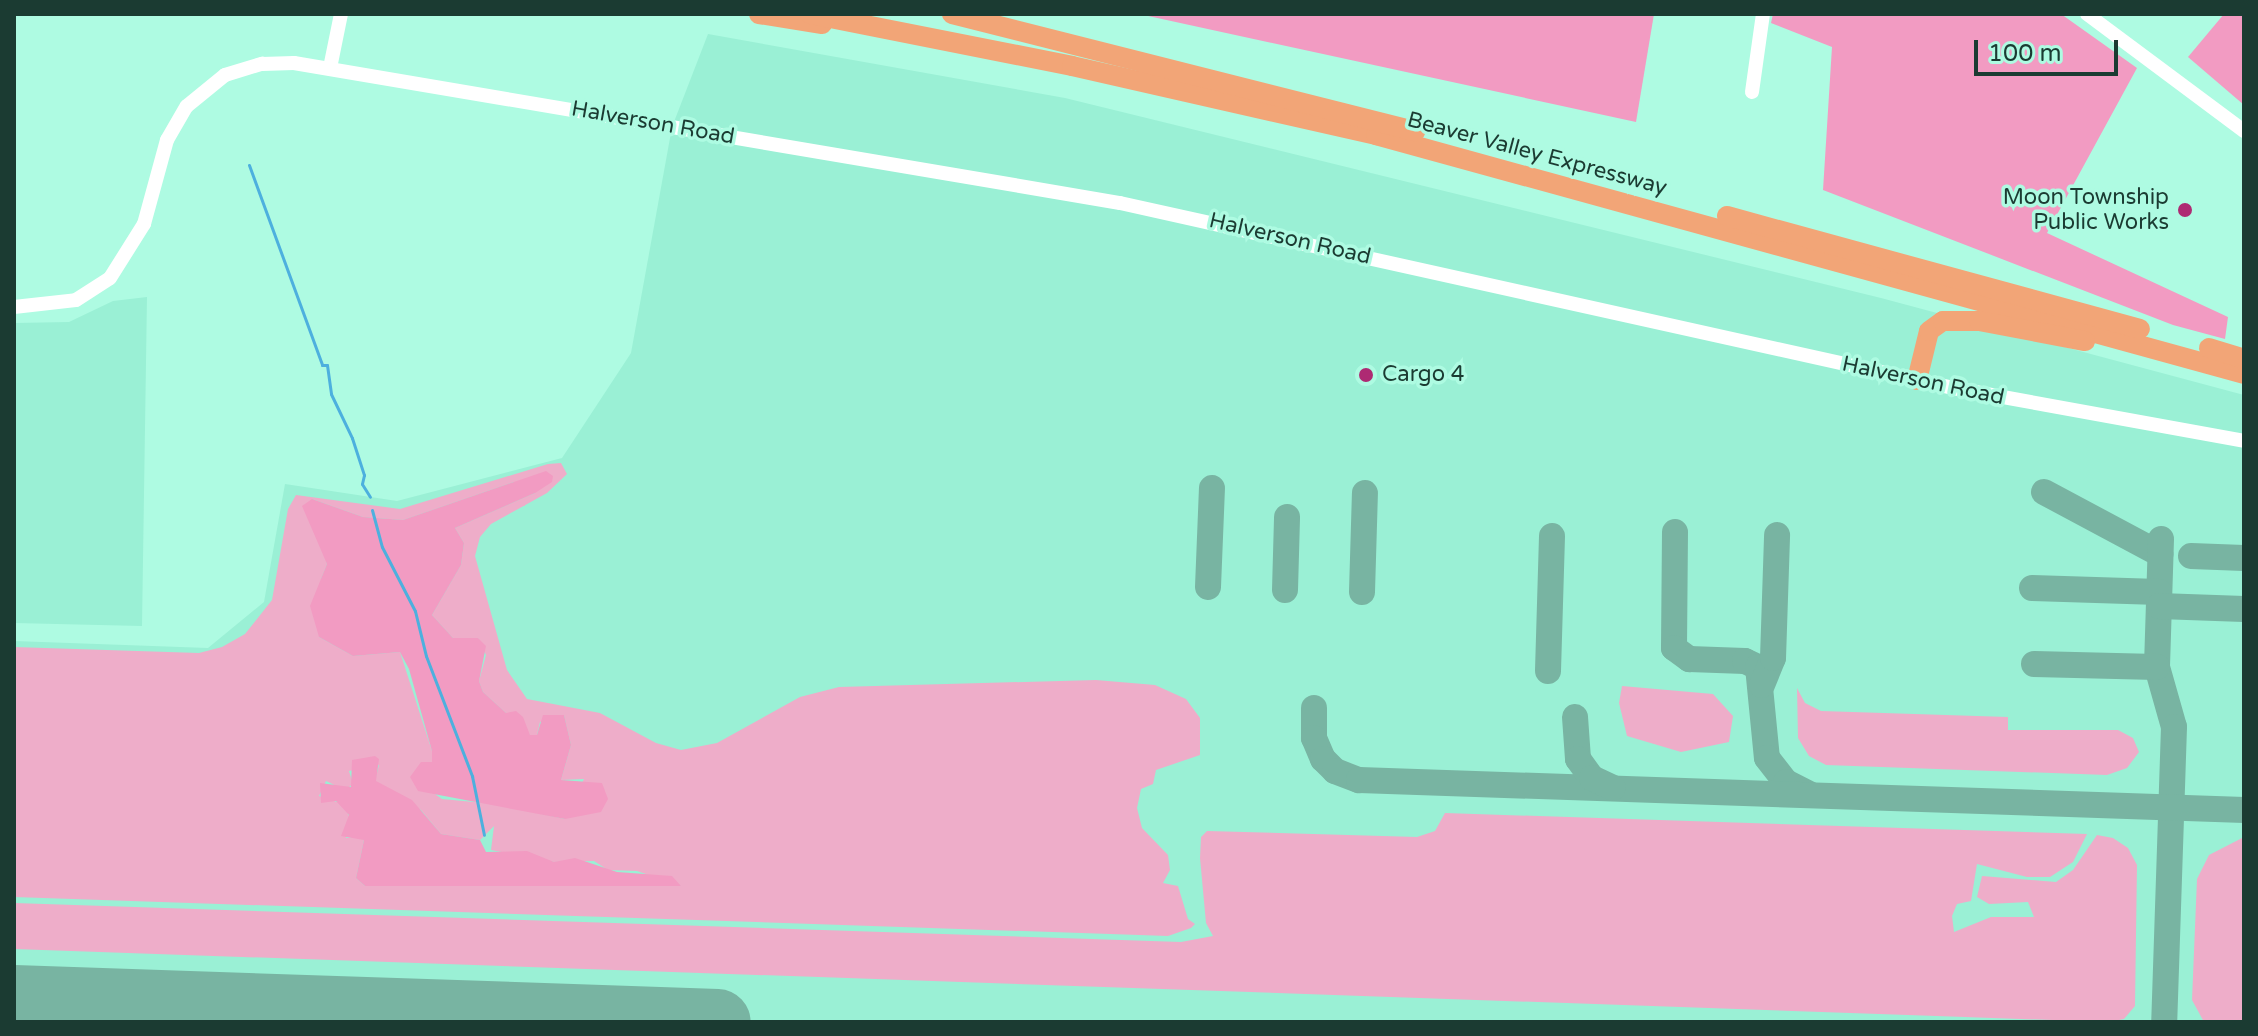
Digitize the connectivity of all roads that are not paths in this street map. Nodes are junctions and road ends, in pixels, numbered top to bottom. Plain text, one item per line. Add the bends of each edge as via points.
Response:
1 (341, 14) edge
2 (759, 14) edge
3 (810, 14) edge
4 (952, 14) edge
5 (1763, 14) edge
6 (2087, 14) edge
7 (968, 17) edge
8 (1006, 52) junction
9 (330, 68) junction
10 (1752, 92) dead end
11 (2244, 131) edge
12 (14, 307) edge
13 (2244, 359) edge
14 (2244, 375) edge
15 (1917, 380) junction
16 (2244, 441) edge

1 - 9 street
2 - 8 highway
3 - 8 highway, Beaver Valley Expressway
4 - 7 highway, Beaver Valley Expressway
5 - 10 street
6 - 11 street
7 - 13 highway, Beaver Valley Expressway via 1323,106
8 - 14 highway, Beaver Valley Expressway via 1376,135
9 - 12 street, Halverson Road via 262,64 213,82 172,128 144,224 117,271 76,300
9 - 15 street, Halverson Road via 1120,203
14 - 15 highway via 1967,319 1943,321 1929,331
15 - 16 street, Halverson Road

